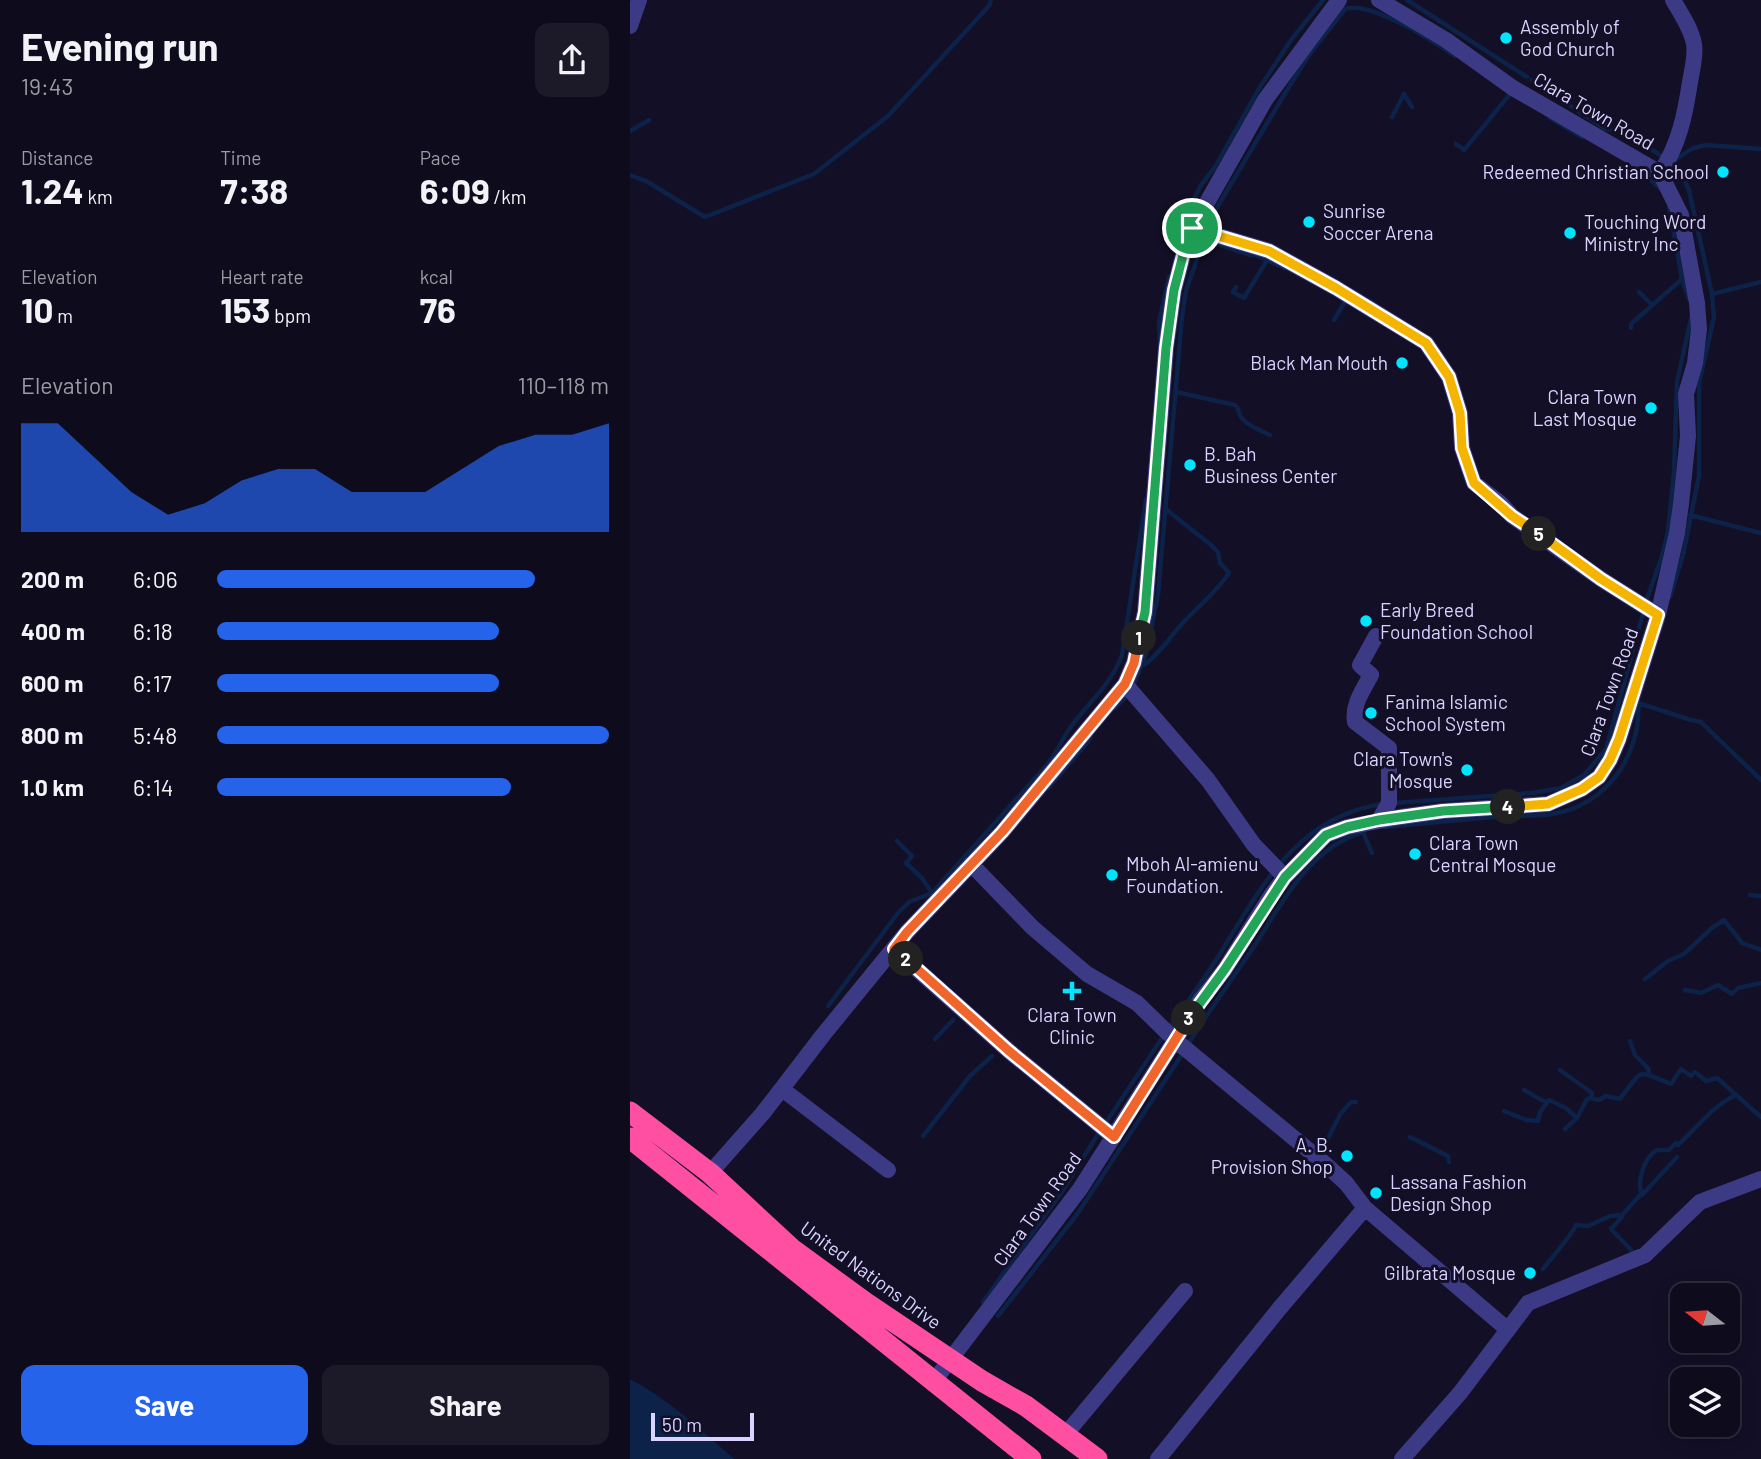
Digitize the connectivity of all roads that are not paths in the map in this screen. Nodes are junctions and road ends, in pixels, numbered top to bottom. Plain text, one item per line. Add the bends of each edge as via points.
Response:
1 (639, 0) edge
2 (1339, 0) edge
3 (1379, 0) edge
4 (1673, 0) edge
5 (630, 26) edge
6 (1660, 173) junction
7 (1192, 228) junction
8 (1658, 615) junction
9 (1376, 636) dead end
10 (1125, 684) junction
11 (1379, 820) junction
12 (971, 864) junction
13 (1285, 877) junction
14 (899, 953) junction
15 (1175, 1040) junction
16 (782, 1088) junction
17 (630, 1112) edge
18 (1112, 1136) junction
19 (630, 1138) edge
20 (888, 1170) dead end
21 (710, 1173) junction
22 (1761, 1179) edge
23 (1365, 1208) junction
24 (1185, 1291) dead end
25 (1507, 1329) junction
26 (950, 1359) junction
27 (934, 1381) junction
28 (1065, 1435) junction
29 (1031, 1459) edge
30 (1097, 1459) edge
31 (1158, 1459) edge
32 (1402, 1459) edge

1 - 5 street
2 - 7 street via 1265,100
3 - 6 street, Clara Town Road via 1513,88
4 - 6 street via 1687,23 1694,63 1688,106 1671,157
6 - 8 street, Clara Town Road via 1681,215 1699,329 1686,394 1688,436 1677,533
7 - 8 street via 1269,251 1426,343 1449,377 1460,413 1462,448 1474,483 1512,516
7 - 10 street via 1174,290 1166,348 1145,612
8 - 11 street, Clara Town Road via 1619,739 1599,777 1548,804
9 - 11 street via 1360,665 1371,675 1354,718 1390,748 1389,803
10 - 12 street
10 - 13 street
11 - 13 street, Clara Town Road via 1326,835
12 - 14 street
12 - 15 street via 1033,928 1087,974 1137,1003
13 - 15 street, Clara Town Road
14 - 16 street
14 - 18 street
15 - 18 street, Clara Town Road
15 - 23 street via 1324,1163
16 - 20 street
16 - 21 street
17 - 21 highway, United Nations Drive
18 - 26 street, Clara Town Road via 1072,1199
19 - 27 highway
21 - 26 highway, United Nations Drive via 792,1249
22 - 25 street via 1700,1202 1645,1255 1528,1303
23 - 25 street
23 - 31 street
24 - 28 street
25 - 32 street via 1460,1393
26 - 27 street, Clara Town Road
26 - 28 highway, United Nations Drive via 1026,1405
27 - 29 highway
28 - 30 highway, United Nations Drive

